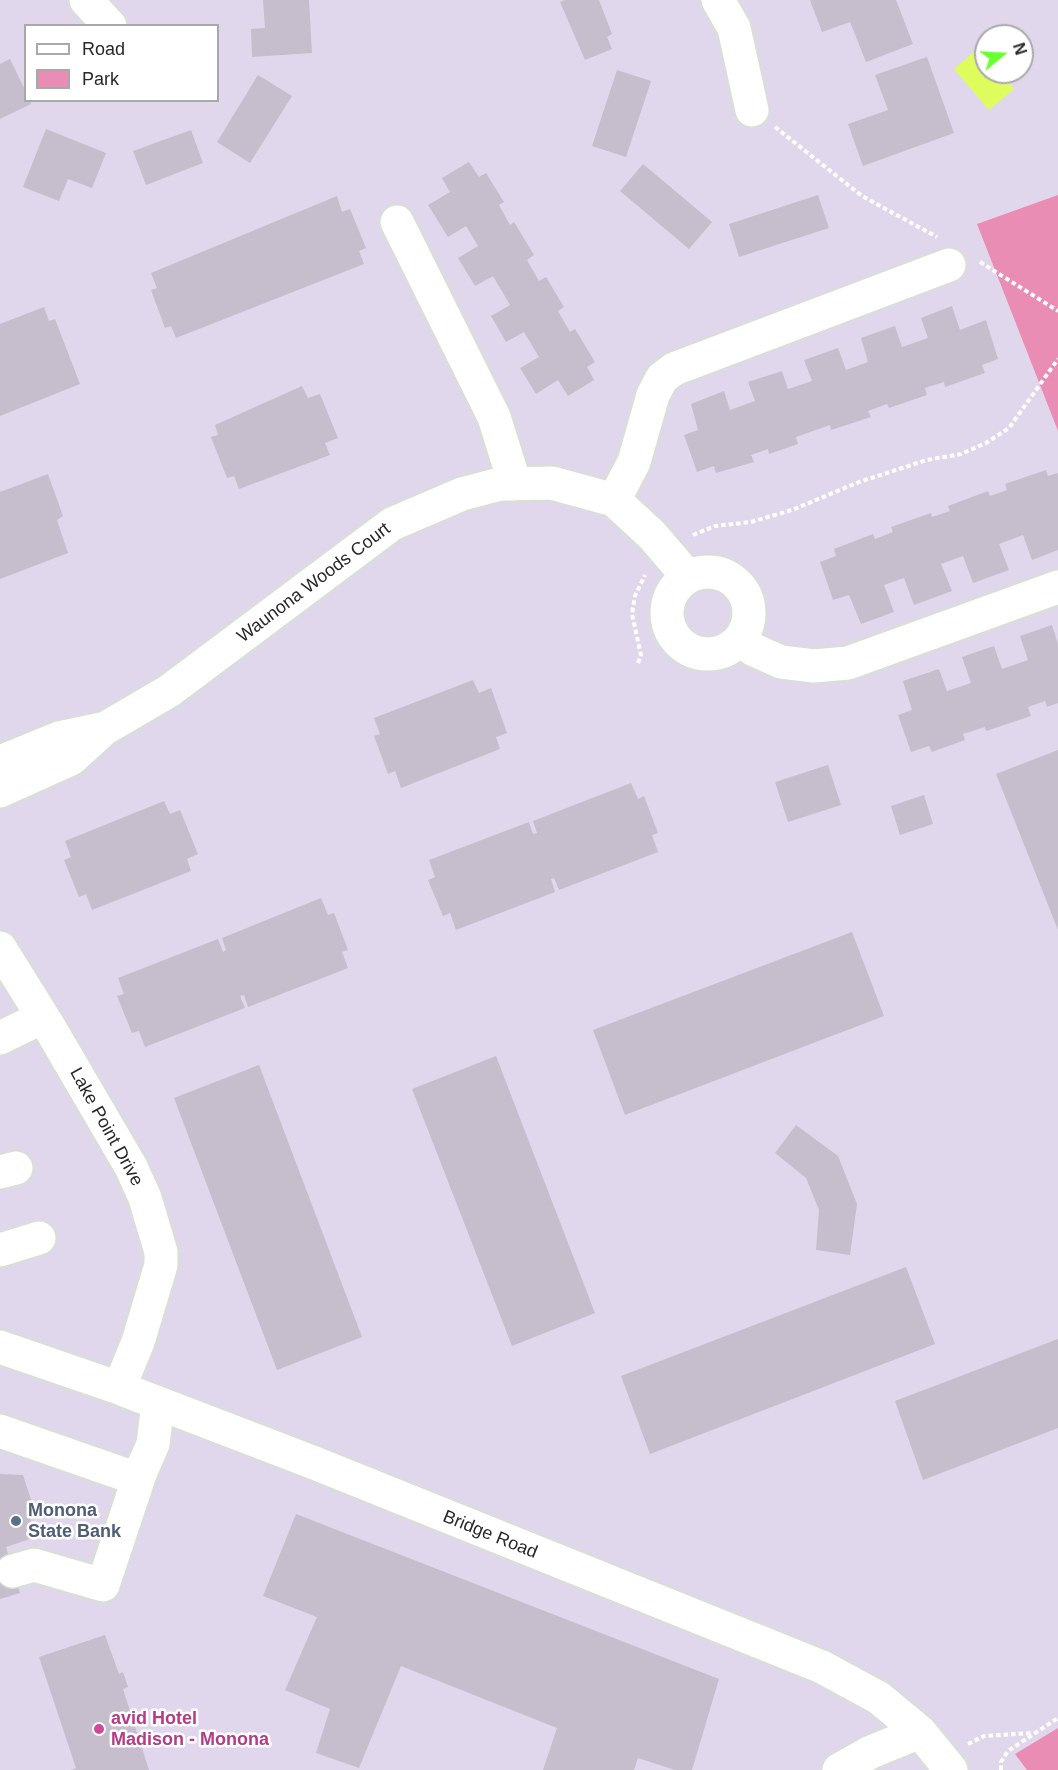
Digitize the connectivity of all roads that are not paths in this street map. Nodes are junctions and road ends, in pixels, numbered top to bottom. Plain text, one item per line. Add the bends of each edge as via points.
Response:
1 (86, 0) edge
2 (718, 0) edge
3 (108, 24) edge
4 (752, 110) road end
5 (397, 222) dead end
6 (954, 254) road end
7 (515, 484) junction
8 (614, 500) junction
9 (687, 578) junction
10 (1058, 587) edge
11 (740, 640) junction
12 (104, 729) junction
13 (0, 762) edge
14 (0, 791) edge
15 (0, 948) edge
16 (43, 1017) junction
17 (0, 1038) edge
18 (39, 1238) dead end
19 (0, 1250) edge
20 (0, 1347) edge
21 (118, 1388) junction
22 (158, 1404) junction
23 (0, 1431) edge
24 (140, 1474) junction
25 (13, 1571) dead end
26 (920, 1732) junction
27 (839, 1770) edge
28 (951, 1770) edge

1 - 3 street
2 - 4 street via 734,28
5 - 7 street via 494,417
6 - 8 street via 674,369 653,395 634,462
7 - 8 street, Waunona Woods Court via 552,483
7 - 12 street, Waunona Woods Court via 462,494 392,524 168,691
8 - 9 street, Waunona Woods Court via 664,549
9 - 11 street via 715,573 739,587 747,599 749,613
9 - 11 street via 677,585 667,609 667,621 676,639 704,655 717,654
10 - 11 street via 848,663 814,666 781,662
12 - 13 street, Waunona Woods Court via 59,738
12 - 14 street, Waunona Woods Court via 70,759
15 - 16 street, Lake Point Drive
16 - 17 street
16 - 21 street, Lake Point Drive via 131,1167 161,1252 161,1265 138,1342
18 - 19 street
20 - 21 street, Bridge Road
21 - 22 street, Bridge Road
22 - 24 street via 153,1444
22 - 26 street, Bridge Road via 822,1667 879,1698
23 - 24 street via 126,1475
24 - 25 street via 103,1585 34,1565
26 - 27 street
26 - 28 street, Bridge Road

